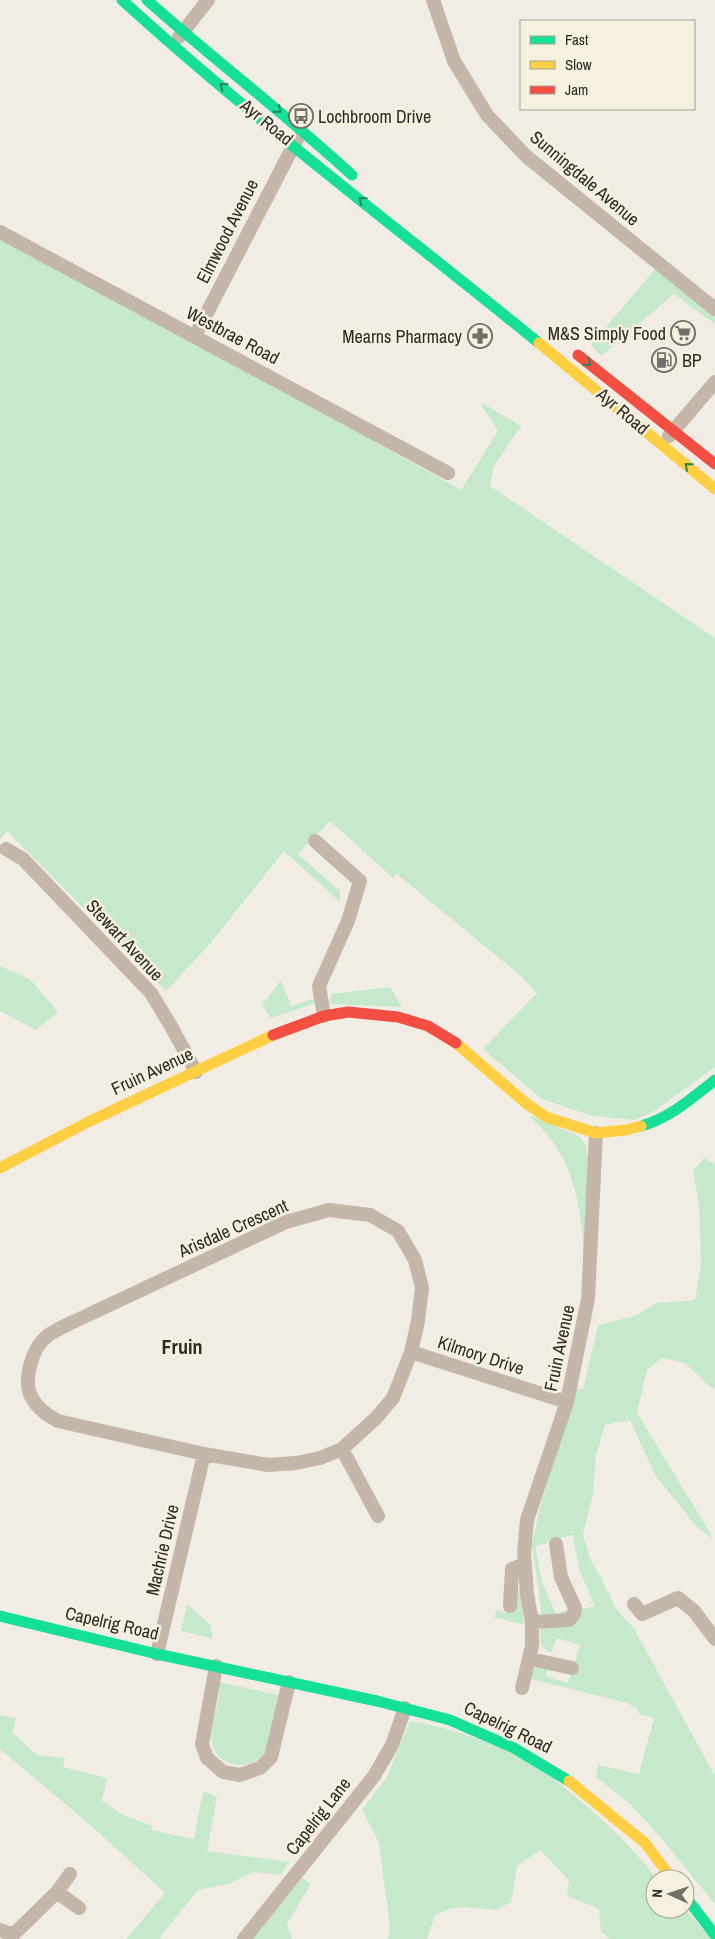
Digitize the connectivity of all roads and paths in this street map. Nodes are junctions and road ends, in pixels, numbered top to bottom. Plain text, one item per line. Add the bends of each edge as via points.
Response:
1 (122, 0) edge
2 (147, 0) edge
3 (208, 0) edge
4 (434, 0) edge
5 (183, 32) junction
6 (171, 44) junction
7 (302, 130) junction
8 (294, 145) junction
9 (362, 184) dead end
10 (384, 204) dead end
11 (0, 232) edge
12 (413, 242) junction
13 (715, 309) edge
14 (529, 335) junction
15 (195, 336) junction
16 (715, 382) edge
17 (674, 431) junction
18 (662, 443) junction
19 (715, 464) edge
20 (448, 474) dead end
21 (715, 489) edge
22 (315, 841) dead end
23 (6, 849) dead end
24 (324, 1016) junction
25 (196, 1072) junction
26 (715, 1080) edge
27 (596, 1133) junction
28 (0, 1167) edge
29 (412, 1352) junction
30 (567, 1402) junction
31 (342, 1449) junction
32 (204, 1454) junction
33 (378, 1516) dead end
34 (556, 1544) dead end
35 (525, 1564) junction
36 (634, 1604) dead end
37 (510, 1606) dead end
38 (0, 1616) edge
39 (532, 1622) junction
40 (715, 1639) edge
41 (157, 1654) junction
42 (530, 1659) junction
43 (216, 1666) junction
44 (572, 1668) dead end
45 (289, 1682) junction
46 (522, 1688) dead end
47 (405, 1708) junction
48 (664, 1869) edge
49 (70, 1874) dead end
50 (57, 1892) junction
51 (79, 1908) dead end
52 (695, 1909) edge
53 (0, 1930) edge
54 (715, 1934) edge
55 (244, 1939) edge

1 - 6 street, Ayr Road
2 - 5 street, Ayr Road
3 - 5 street
4 - 13 street, Sunningdale Avenue via 454,61 487,114 526,156
5 - 6 street
5 -> 7 street, Ayr Road
8 -> 6 street, Ayr Road
7 - 8 street, Elmwood Avenue
7 - 9 street, Ayr Road
12 -> 8 street, Ayr Road
8 - 15 street, Elmwood Avenue
10 - 12 street, Ayr Road
11 - 15 street, Westbrae Road
12 - 14 street, Ayr Road
14 -> 17 street, Ayr Road via 577,354
14 - 18 street, Ayr Road
15 - 20 street, Westbrae Road
16 - 17 street
17 - 18 street
17 - 19 street, Ayr Road
21 -> 18 street, Ayr Road
22 - 24 street via 360,881 348,921 319,986
23 - 25 street, Stewart Avenue via 23,859 151,993
24 - 25 street, Fruin Avenue via 286,1028
24 - 27 street, Fruin Avenue via 348,1012 375,1014 428,1026 462,1048 546,1117
25 - 28 street, Fruin Avenue
26 - 27 street, Fruin Avenue via 679,1108 654,1122 626,1130
27 - 30 street, Fruin Avenue via 588,1299
29 - 30 street, Kilmory Drive
29 - 31 street, Arisdale Crescent via 393,1398
29 - 32 street, Arisdale Crescent via 422,1288 415,1260 398,1231 370,1216 329,1210 286,1222 73,1322 46,1337 34,1352 28,1375 30,1396 42,1412 58,1421 90,1430
30 - 35 street, Fruin Avenue via 527,1520
31 - 32 street, Arisdale Crescent via 320,1458 268,1465
31 - 33 street
32 - 41 street, Machrie Drive
34 - 39 street via 561,1578 575,1608 574,1614 569,1620
35 - 37 street via 512,1570
35 - 39 street, Fruin Avenue
36 - 40 street via 642,1614 678,1598 694,1611
38 - 41 street, Capelrig Road
39 - 42 street, Fruin Avenue
41 - 43 street, Capelrig Road
42 - 44 street
42 - 46 street, Fruin Avenue
43 - 45 street, Capelrig Road
43 - 45 street via 202,1744 207,1758 223,1772 240,1775 260,1768 271,1757
45 - 47 street, Capelrig Road
47 - 48 street, Capelrig Road via 450,1720 514,1748 562,1775 645,1843
47 - 55 street, Capelrig Lane via 392,1745 374,1776
49 - 50 street
50 - 51 street
50 - 53 street via 15,1933
52 - 54 street

